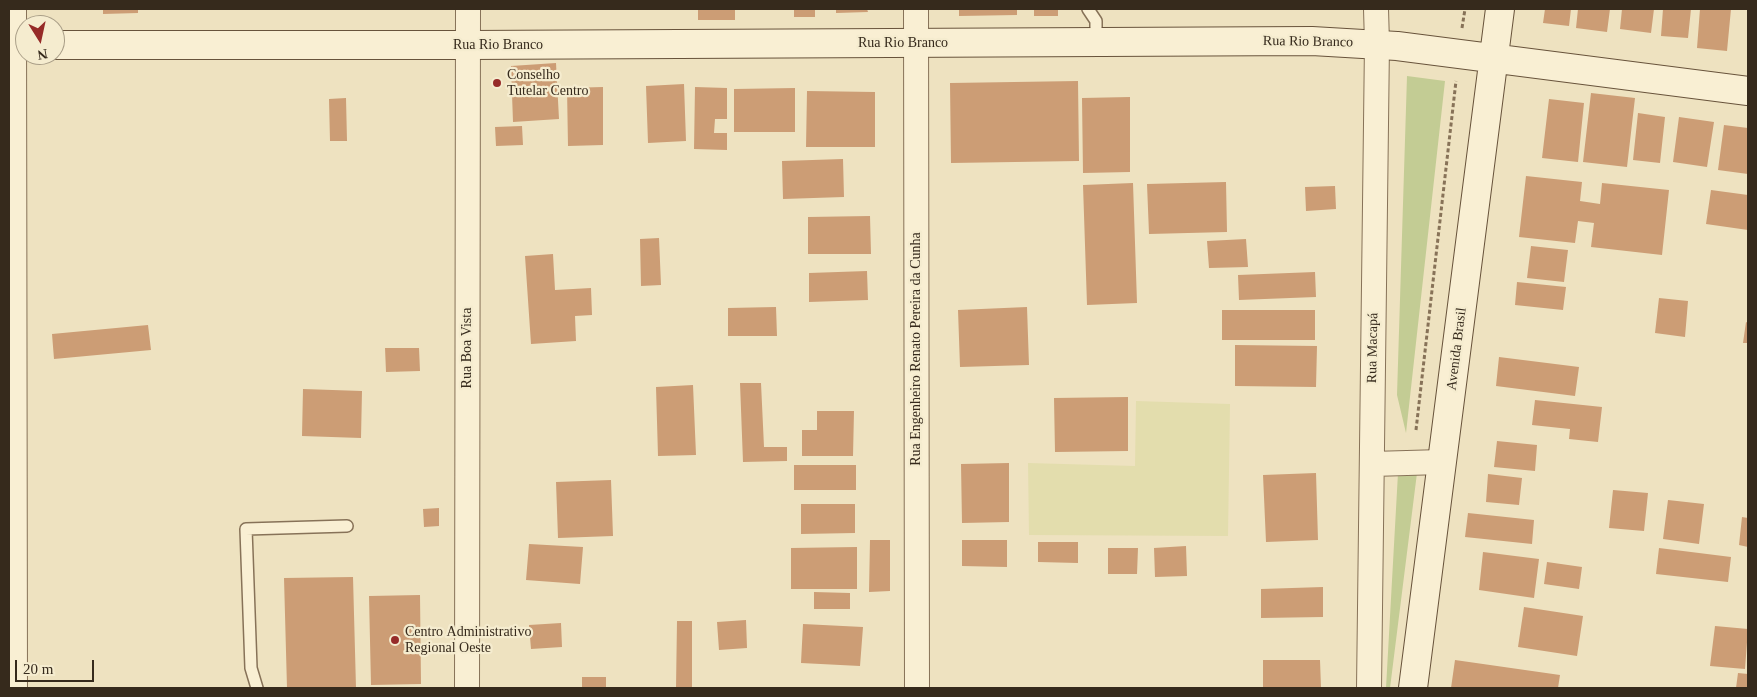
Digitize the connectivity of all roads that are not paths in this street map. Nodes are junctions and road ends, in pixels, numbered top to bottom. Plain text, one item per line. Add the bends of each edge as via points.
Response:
1 (14, 9) edge
2 (468, 9) edge
3 (916, 9) edge
4 (1088, 9) edge
5 (1376, 9) edge
6 (1500, 9) edge
7 (15, 26) edge
8 (1096, 42) junction
9 (916, 43) junction
10 (1377, 43) junction
11 (65, 45) edge
12 (468, 45) junction
13 (1494, 58) junction
14 (16, 65) edge
15 (1748, 91) edge
16 (1442, 462) junction
17 (1372, 464) junction
18 (347, 526) dead end
19 (14, 688) edge
20 (257, 688) edge
21 (467, 688) edge
22 (917, 688) edge
23 (1369, 688) edge
24 (1412, 688) edge

1 - 7 street
2 - 12 street, Rua Boa Vista
3 - 9 street, Rua Engenheiro Renato Pereira da Cunha
4 - 8 lane via 1096,21
5 - 10 street, Rua Macapá
6 - 13 street, Avenida Brasil
8 - 9 street, Rua Rio Branco
8 - 10 street, Rua Rio Branco
9 - 12 street, Rua Rio Branco
9 - 22 street, Rua Engenheiro Renato Pereira da Cunha
10 - 13 street, Rua Rio Branco
10 - 17 street, Rua Macapá
11 - 12 street, Rua Rio Branco
12 - 21 street, Rua Boa Vista
13 - 15 street, Rua Rio Branco
13 - 16 street, Avenida Brasil
14 - 19 street
16 - 17 street
16 - 24 street, Avenida Brasil
17 - 23 street, Rua Macapá
18 - 20 lane via 246,529 251,668

